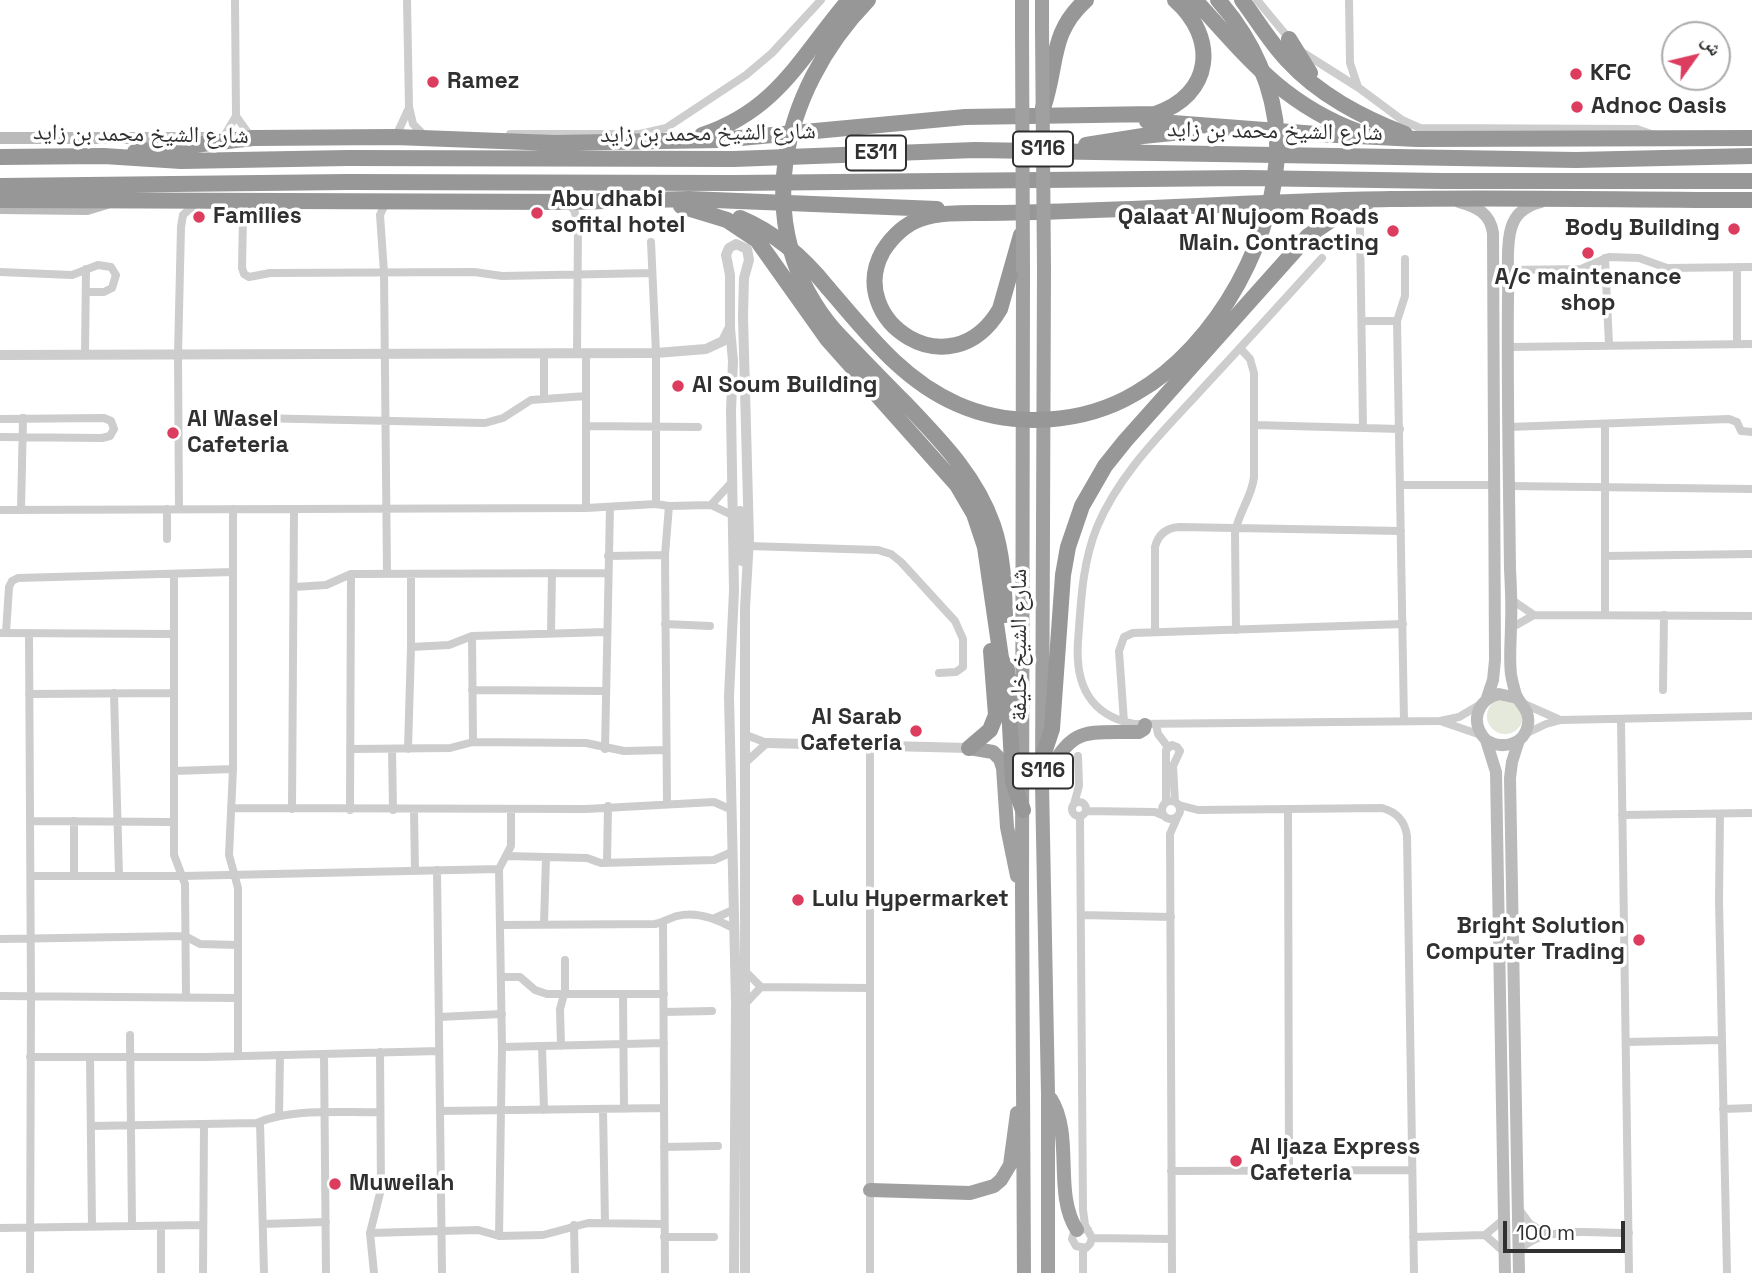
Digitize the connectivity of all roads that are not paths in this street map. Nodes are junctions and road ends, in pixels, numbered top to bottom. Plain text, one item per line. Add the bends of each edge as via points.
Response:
1 (235, 0) edge
2 (407, 0) edge
3 (821, 0) edge
4 (849, 0) edge
5 (868, 0) edge
6 (1022, 0) edge
7 (1042, 0) edge
8 (1086, 0) edge
9 (1175, 0) edge
10 (1195, 0) edge
11 (1217, 0) edge
12 (1242, 0) edge
13 (1257, 0) edge
14 (1349, 0) edge
15 (1289, 39) junction
16 (1350, 54) junction
17 (1335, 73) junction
18 (1359, 88) junction
19 (1327, 94) junction
20 (409, 107) junction
21 (1042, 110) junction
22 (236, 116) junction
23 (1079, 116) junction
24 (1251, 129) junction
25 (1554, 135) junction
26 (395, 137) junction
27 (1378, 137) junction
28 (0, 138) edge
29 (253, 138) junction
30 (427, 138) junction
31 (448, 138) junction
32 (1752, 138) edge
33 (1417, 139) junction
34 (222, 140) junction
35 (682, 140) junction
36 (1056, 151) junction
37 (104, 156) junction
38 (1752, 156) edge
39 (0, 157) edge
40 (1726, 181) junction
41 (1752, 181) edge
42 (0, 186) edge
43 (1752, 189) edge
44 (1389, 199) junction
45 (1448, 199) junction
46 (0, 200) edge
47 (112, 200) junction
48 (651, 200) junction
49 (1551, 200) junction
50 (1752, 200) edge
51 (198, 201) junction
52 (386, 202) junction
53 (567, 202) junction
54 (0, 208) edge
55 (974, 213) junction
56 (243, 218) dead end
57 (1023, 226) joint
58 (1360, 228) dead end
59 (651, 242) dead end
60 (1322, 258) dead end
61 (1605, 258) junction
62 (1405, 259) dead end
63 (1737, 267) junction
64 (1752, 267) edge
65 (1018, 268) junction
66 (86, 269) junction
67 (1509, 270) junction
68 (0, 272) edge
69 (384, 272) junction
70 (652, 273) junction
71 (578, 275) junction
72 (1495, 283) junction
73 (86, 292) junction
74 (1362, 321) junction
75 (1398, 321) junction
76 (1508, 324) junction
77 (730, 328) junction
78 (1737, 344) junction
79 (1752, 344) edge
80 (1609, 345) junction
81 (1509, 347) junction
82 (1240, 348) junction
83 (706, 349) junction
84 (582, 352) junction
85 (384, 353) junction
86 (544, 353) junction
87 (656, 353) junction
88 (178, 354) junction
89 (0, 355) edge
90 (85, 355) junction
91 (733, 361) junction
92 (586, 396) junction
93 (544, 399) junction
94 (23, 418) junction
95 (0, 419) edge
96 (385, 422) junction
97 (1605, 424) junction
98 (222, 425) dead end
99 (1255, 425) junction
100 (586, 426) junction
101 (655, 426) junction
102 (698, 427) dead end
103 (1509, 427) junction
104 (1363, 428) junction
105 (1400, 429) junction
106 (1752, 432) edge
107 (0, 437) edge
108 (22, 437) junction
109 (920, 442) junction
110 (733, 480) junction
111 (1401, 485) junction
112 (1494, 485) junction
113 (1509, 486) junction
114 (1605, 488) junction
115 (1752, 489) edge
116 (656, 504) junction
117 (711, 505) junction
118 (669, 506) junction
119 (386, 507) junction
120 (610, 507) junction
121 (586, 508) junction
122 (167, 509) junction
123 (179, 509) junction
124 (233, 509) junction
125 (295, 509) junction
126 (0, 510) edge
127 (21, 510) junction
128 (733, 516) junction
129 (1236, 528) junction
130 (1401, 531) junction
131 (167, 540) dead end
132 (749, 546) junction
133 (1752, 554) edge
134 (665, 555) junction
135 (608, 556) junction
136 (1605, 556) junction
137 (233, 572) junction
138 (552, 573) junction
139 (608, 573) junction
140 (174, 574) junction
141 (351, 574) junction
142 (387, 574) junction
143 (411, 574) junction
144 (746, 581) junction
145 (294, 586) junction
146 (1512, 600) junction
147 (1534, 614) junction
148 (1605, 615) junction
149 (1664, 615) junction
150 (1752, 616) edge
151 (665, 624) junction
152 (1403, 624) junction
153 (710, 626) dead end
154 (1511, 628) junction
155 (1236, 629) junction
156 (606, 632) junction
157 (1155, 632) junction
158 (3, 633) edge
159 (551, 633) junction
160 (29, 634) junction
161 (174, 634) junction
162 (472, 636) junction
163 (411, 647) junction
164 (939, 673) dead end
165 (1008, 677) junction
166 (472, 690) junction
167 (1663, 690) dead end
168 (605, 691) junction
169 (174, 692) junction
170 (114, 693) junction
171 (29, 694) junction
172 (1485, 700) junction
173 (1520, 701) junction
174 (1752, 716) edge
175 (1560, 720) junction
176 (1621, 720) junction
177 (1404, 721) junction
178 (1440, 721) junction
179 (1124, 722) junction
180 (1150, 725) junction
181 (746, 735) junction
182 (1522, 737) junction
183 (1484, 738) junction
184 (473, 742) junction
185 (766, 743) junction
186 (870, 744) junction
187 (408, 748) junction
188 (605, 748) junction
189 (969, 748) junction
190 (350, 749) junction
191 (392, 749) junction
192 (666, 750) junction
193 (1043, 756) junction
194 (1078, 756) dead end
195 (745, 763) junction
196 (233, 769) junction
197 (174, 771) junction
198 (1042, 784) junction
199 (1079, 786) junction
200 (730, 792) junction
201 (714, 802) junction
202 (1173, 803) junction
203 (667, 804) junction
204 (1074, 804) junction
205 (608, 806) junction
206 (231, 808) junction
207 (292, 809) junction
208 (511, 809) junction
209 (730, 809) junction
210 (350, 810) junction
211 (393, 810) junction
212 (414, 810) junction
213 (1023, 810) junction
214 (1198, 810) junction
215 (1288, 810) junction
216 (1084, 811) junction
217 (1752, 813) edge
218 (1720, 814) junction
219 (1622, 815) junction
220 (1163, 816) junction
221 (1177, 817) junction
222 (30, 821) junction
223 (74, 821) junction
224 (117, 822) junction
225 (174, 822) junction
226 (1170, 834) junction
227 (732, 852) junction
228 (506, 856) junction
229 (546, 857) junction
230 (714, 860) junction
231 (607, 862) junction
232 (733, 867) junction
233 (499, 869) junction
234 (437, 870) junction
235 (415, 871) junction
236 (236, 875) junction
237 (30, 876) junction
238 (74, 876) junction
239 (119, 876) junction
240 (183, 876) junction
241 (1022, 889) junction
242 (733, 910) junction
243 (1081, 915) junction
244 (1171, 917) junction
245 (715, 918) junction
246 (663, 922) junction
247 (500, 925) junction
248 (544, 925) junction
249 (733, 928) junction
250 (185, 936) junction
251 (31, 938) junction
252 (0, 939) edge
253 (238, 945) junction
254 (565, 960) dead end
255 (746, 972) junction
256 (502, 977) junction
257 (1500, 983) junction
258 (761, 986) junction
259 (870, 988) junction
260 (623, 994) junction
261 (664, 994) junction
262 (564, 995) junction
263 (0, 996) edge
264 (31, 997) junction
265 (186, 998) junction
266 (238, 998) junction
267 (745, 1004) junction
268 (712, 1011) dead end
269 (664, 1012) junction
270 (502, 1014) junction
271 (439, 1017) junction
272 (1515, 1024) junction
273 (130, 1035) dead end
274 (1721, 1041) junction
275 (1626, 1042) junction
276 (664, 1043) junction
277 (623, 1044) junction
278 (542, 1046) junction
279 (561, 1046) junction
280 (502, 1047) junction
281 (439, 1051) junction
282 (380, 1052) junction
283 (324, 1054) junction
284 (279, 1055) junction
285 (238, 1056) junction
286 (30, 1057) junction
287 (90, 1057) junction
288 (130, 1057) junction
289 (1048, 1094) junction
290 (1024, 1102) junction
291 (664, 1108) junction
292 (1752, 1108) edge
293 (603, 1109) junction
294 (624, 1109) junction
295 (1723, 1109) junction
296 (544, 1110) junction
297 (440, 1111) junction
298 (501, 1111) junction
299 (380, 1112) junction
300 (324, 1114) junction
301 (279, 1116) junction
302 (260, 1122) junction
303 (204, 1124) junction
304 (131, 1125) junction
305 (91, 1126) junction
306 (718, 1146) dead end
307 (664, 1147) junction
308 (1289, 1169) junction
309 (1412, 1170) junction
310 (1171, 1171) junction
311 (870, 1190) junction
312 (1519, 1209) junction
313 (1504, 1219) junction
314 (326, 1222) junction
315 (605, 1223) junction
316 (263, 1224) junction
317 (664, 1224) junction
318 (203, 1225) junction
319 (574, 1225) junction
320 (92, 1226) junction
321 (132, 1226) junction
322 (161, 1226) junction
323 (30, 1227) junction
324 (0, 1228) edge
325 (441, 1230) junction
326 (370, 1233) junction
327 (1086, 1233) junction
328 (1629, 1233) junction
329 (1546, 1234) junction
330 (1485, 1235) junction
331 (499, 1236) junction
332 (664, 1237) junction
333 (714, 1237) dead end
334 (1413, 1237) junction
335 (1171, 1239) junction
336 (1083, 1248) junction
337 (1519, 1251) junction
338 (1505, 1253) junction
339 (736, 1272) edge
340 (30, 1273) edge
341 (161, 1273) edge
342 (203, 1273) edge
343 (264, 1273) edge
344 (326, 1273) edge
345 (374, 1273) edge
346 (442, 1273) edge
347 (575, 1273) edge
348 (665, 1273) edge
349 (870, 1273) edge
350 (1024, 1273) edge
351 (1048, 1273) edge
352 (1083, 1273) edge
353 (1172, 1273) edge
354 (1414, 1273) edge
355 (1505, 1273) edge
356 (1519, 1273) edge
357 (1629, 1273) edge
358 (1727, 1273) edge

1 - 22 street
2 - 20 street
3 - 31 street via 746,75 656,131
4 - 35 highway via 770,98 738,121
5 - 165 highway, bridge via 840,33 814,76 793,127 783,173 784,218 794,264 811,299 835,331 942,442 982,499 1002,562
6 - 57 highway, S116, bridge
7 - 21 highway, S116, bridge
8 - 21 highway, bridge via 1059,37
9 - 23 highway via 1195,22 1204,48 1201,73 1188,95 1155,114
10 - 27 highway via 1285,93 1339,124
11 - 48 highway, bridge via 1248,42 1270,96 1277,140 1273,186 1261,230 1230,297 1194,344 1150,384 1110,406 1066,417 1011,419 971,410 934,392 899,367 783,243 747,221 708,207
12 - 19 highway via 1288,61
13 - 15 street
14 - 16 street
15 - 17 street
15 - 19 highway
16 - 17 street
16 - 18 street
17 - 18 street
18 - 25 street via 1413,126
19 - 33 highway via 1370,120
20 - 26 street
20 - 30 street via 413,124
21 - 193 highway, شارع الشيخ خليفة / S116, bridge
22 - 29 street
22 - 34 street
23 - 24 highway
23 - 35 highway via 965,117 738,139
24 - 27 highway
24 - 36 highway via 1143,136
25 - 32 highway
25 - 33 highway
26 - 29 highway
26 - 30 highway
27 - 33 highway
28 - 34 main road
29 - 34 highway
30 - 31 highway
31 - 35 highway via 554,143
34 - 37 highway
36 - 37 highway, شارع الشيخ محمد بن زايد / E311 via 734,159 181,161
36 - 38 highway, شارع الشيخ محمد بن زايد / E311 via 1576,160
37 - 39 highway, شارع الشيخ محمد بن زايد / E311
40 - 41 highway, شارع الشيخ محمد بن زايد / E311
40 - 42 highway, شارع الشيخ محمد بن زايد / E311 via 1233,178
40 - 43 highway
44 - 45 highway
44 - 55 highway
44 - 193 highway via 1337,216 1308,236 1125,441 1096,480 1065,561 1052,729
45 - 49 highway
45 - 72 main road via 1476,207 1490,221
46 - 47 highway
47 - 51 highway
47 - 54 main road via 87,209
48 - 53 highway
48 - 55 highway
48 - 109 highway via 716,215 757,240 819,329
49 - 50 highway
49 - 67 main road via 1524,208 1513,221
51 - 52 highway
51 - 88 street via 181,220
52 - 53 highway
52 - 69 street via 380,215
53 - 71 street via 578,223
55 - 65 highway via 919,220 888,243 876,277 878,299 888,320 917,342 941,347 964,343 993,320
56 - 69 street via 242,268 246,276
57 - 65 highway, bridge
58 - 74 street
59 - 70 street
60 - 82 street
61 - 63 street via 1639,258 1667,268
61 - 67 street via 1581,269
61 - 80 street
62 - 75 street via 1405,296
63 - 64 street
63 - 78 street
65 - 213 highway, شارع الشيخ خليفة / S116
66 - 68 street via 72,275
66 - 73 street
66 - 73 street via 107,265 116,280 108,291
67 - 76 main road
69 - 71 street
69 - 85 street
70 - 71 street
70 - 87 street
71 - 84 street
72 - 76 main road via 1502,286
72 - 112 main road
73 - 90 street
74 - 75 street
74 - 104 street
75 - 105 street
76 - 81 main road
77 - 83 street via 720,344
77 - 91 street
77 - 132 street via 726,255 729,248 740,244 749,257 743,316
78 - 79 street
78 - 80 street
80 - 81 street
81 - 103 main road
82 - 99 street via 1253,368
82 - 179 street via 1127,474 1090,546 1082,582 1078,671 1090,699
83 - 87 street
83 - 91 street
84 - 86 street
84 - 87 street
84 - 92 street
85 - 86 street
85 - 88 street
85 - 96 street
86 - 93 street
87 - 101 street
88 - 90 street
88 - 123 street
89 - 90 street
91 - 110 street
92 - 93 street
92 - 100 street
93 - 96 street via 531,400 490,423
94 - 95 street
94 - 108 street
94 - 108 street via 104,418 114,429 106,438
96 - 98 street via 254,418
96 - 119 street
97 - 103 street
97 - 106 street via 1729,419 1743,432
97 - 114 street
99 - 104 street
99 - 129 street via 1254,483
100 - 101 street
100 - 121 street
101 - 102 street
101 - 116 street
103 - 113 main road
104 - 105 street
105 - 111 street
107 - 108 street
108 - 127 street
109 - 165 highway via 957,485 978,524
109 - 189 highway via 963,509 980,557 997,710 990,730
110 - 117 street
110 - 128 street
110 - 144 street via 740,489
111 - 112 street
111 - 130 street
112 - 172 main road via 1495,660
113 - 114 street
113 - 146 main road
114 - 115 street
114 - 136 street
116 - 118 street
116 - 120 street
117 - 118 street
117 - 128 street
118 - 134 street
119 - 121 street
119 - 125 street
119 - 142 street
120 - 121 street
120 - 135 street
122 - 123 street
122 - 127 street
122 - 131 street
123 - 124 street
124 - 125 street
124 - 137 street
125 - 145 street
126 - 127 street
128 - 200 street
129 - 130 street
129 - 155 street
129 - 157 street via 1173,528 1159,537 1155,547
130 - 152 street
132 - 144 street
132 - 164 street via 878,550 897,557 961,632 963,667
133 - 136 street
134 - 135 street
134 - 151 street
135 - 139 street
136 - 148 street
137 - 140 street
137 - 196 street
138 - 139 street
138 - 143 street
138 - 159 street
139 - 156 street
140 - 158 street via 18,578 9,587
140 - 161 street
141 - 142 street
141 - 145 street via 330,585
141 - 190 street
142 - 143 street
143 - 163 street
144 - 181 street
145 - 207 street
146 - 147 street
146 - 154 main road
147 - 148 street
147 - 154 street
148 - 149 street
149 - 150 street
149 - 167 street
151 - 153 street
151 - 192 street
152 - 155 street
152 - 177 street
154 - 173 main road via 1510,664
155 - 157 street
156 - 159 street
156 - 168 street
157 - 179 street via 1128,634 1119,646
158 - 160 street
159 - 162 street
160 - 161 street
160 - 171 street
161 - 169 street
162 - 163 street via 454,644
162 - 166 street
163 - 187 street
165 - 213 highway via 1013,782
166 - 168 street
166 - 184 street
168 - 188 street
169 - 170 street
169 - 197 street
170 - 171 street
170 - 224 street
171 - 222 street
172 - 173 main road via 1499,694
172 - 178 street via 1459,716
172 - 183 main road via 1476,718
173 - 175 street
173 - 182 main road via 1528,715
174 - 176 street
175 - 176 street
175 - 182 street
176 - 219 street
177 - 178 street
177 - 180 street
178 - 183 street
179 - 180 street
180 - 198 highway via 1141,732 1089,733 1074,738 1058,754
180 - 202 street via 1168,747 1175,745 1180,751 1173,765
181 - 185 street
181 - 195 street
182 - 183 main road via 1503,746
182 - 272 main road via 1510,778
183 - 257 main road via 1496,772
184 - 187 street via 450,748
184 - 188 street via 586,743
185 - 186 street
185 - 195 street
186 - 189 street
186 - 259 street
187 - 191 street
188 - 192 street
189 - 241 highway via 993,752 1001,763 1009,840
190 - 191 street
190 - 210 street
191 - 211 street
192 - 203 street
193 - 198 highway, شارع الشيخ خليفة / S116
194 - 199 street
195 - 255 street
196 - 197 street
196 - 206 street
197 - 225 street
198 - 289 highway, شارع الشيخ خليفة / S116
199 - 204 street
199 - 216 street
200 - 201 street
200 - 209 street
201 - 203 street
201 - 209 street
202 - 214 street
202 - 220 street via 1162,806
202 - 221 street via 1180,811
203 - 205 street
204 - 216 street via 1078,802
204 - 216 street via 1075,816
205 - 208 street
205 - 231 street
206 - 207 street
206 - 236 street via 229,855
207 - 210 street
208 - 212 street
208 - 228 street via 511,846
209 - 227 street
210 - 211 street
211 - 212 street
212 - 235 street
213 - 241 highway, شارع الشيخ خليفة / S116
214 - 215 street
214 - 221 street
215 - 308 street
215 - 309 street via 1381,812 1400,827 1406,843
216 - 220 street
216 - 243 street
217 - 218 street
218 - 219 street
218 - 274 street
219 - 275 street
220 - 221 street via 1169,820
220 - 226 street
221 - 226 street
222 - 223 street
222 - 237 street
223 - 224 street
223 - 238 street
224 - 225 street
224 - 239 street
225 - 240 street via 174,858
226 - 244 street
227 - 230 street
227 - 232 street
228 - 229 street
228 - 233 street
229 - 231 street
229 - 248 street
230 - 231 street
230 - 232 street
232 - 242 street
233 - 234 street
233 - 247 street
234 - 235 street
234 - 271 street
235 - 236 street
236 - 240 street
236 - 253 street
237 - 238 street
237 - 251 street
238 - 239 street
239 - 240 street
240 - 250 street
241 - 290 highway, شارع الشيخ خليفة / S116
242 - 245 street
242 - 249 street
243 - 244 street
243 - 327 street
244 - 310 street
245 - 246 street via 681,915
245 - 249 street
246 - 248 street
246 - 261 street
247 - 248 street
247 - 256 street
249 - 339 street
250 - 251 street
250 - 253 street via 200,944
250 - 265 street
251 - 252 street
251 - 264 street
253 - 266 street
254 - 262 street
255 - 258 street
255 - 267 street
256 - 262 street via 518,976 538,992
256 - 270 street
257 - 272 main road via 1508,987 1508,1011
257 - 313 main road
258 - 259 street
258 - 267 street
259 - 311 street
260 - 261 street
260 - 262 street
260 - 277 street
261 - 269 street
262 - 279 street
263 - 264 street
264 - 265 street
264 - 286 street
265 - 266 street
266 - 285 street
267 - 339 street
268 - 269 street
269 - 276 street
270 - 271 street
270 - 280 street
271 - 281 street
272 - 312 main road
273 - 288 street
274 - 275 street
274 - 295 street
275 - 328 street
276 - 277 street
276 - 291 street
277 - 279 street
277 - 294 street
278 - 279 street
278 - 280 street
278 - 296 street
280 - 298 street
281 - 282 street
281 - 297 street
282 - 283 street
282 - 299 street
283 - 284 street
283 - 300 street
284 - 285 street
284 - 301 street
285 - 288 street
286 - 287 street
286 - 323 street
287 - 288 street
287 - 305 street
288 - 304 street
289 - 327 highway via 1059,1117 1068,1209
289 - 351 highway, شارع الشيخ خليفة / S116
290 - 311 highway via 1015,1120 1010,1165 994,1186 970,1193
290 - 350 highway, شارع الشيخ خليفة / S116
291 - 294 street
291 - 307 street
292 - 295 street
293 - 294 street
293 - 296 street
293 - 315 street
295 - 358 street
296 - 298 street
297 - 298 street
297 - 325 street
298 - 331 street
299 - 300 street
299 - 326 street via 380,1195
300 - 301 street
300 - 314 street
301 - 302 street
302 - 303 street
302 - 316 street
303 - 304 street
303 - 318 street
304 - 305 street
304 - 321 street
305 - 320 street
306 - 307 street
307 - 317 street
308 - 309 street
308 - 310 street
309 - 334 street
310 - 335 street
311 - 349 street
312 - 329 street
312 - 337 main road
313 - 330 street
313 - 338 main road
314 - 316 street
314 - 344 street
315 - 317 street
315 - 319 street
316 - 343 street
317 - 332 street
318 - 322 street
318 - 342 street
319 - 331 street via 542,1235
319 - 347 street
320 - 321 street
320 - 323 street
321 - 322 street
322 - 341 street
323 - 324 street
323 - 340 street
325 - 326 street
325 - 331 street via 478,1230
325 - 346 street
326 - 345 street
327 - 335 street
327 - 336 street via 1088,1246
327 - 336 street via 1072,1239
328 - 329 street
328 - 357 street
329 - 337 street
330 - 334 street
330 - 338 street
332 - 333 street
332 - 348 street
334 - 354 street
335 - 353 street
336 - 352 street
337 - 356 main road
338 - 355 main road

